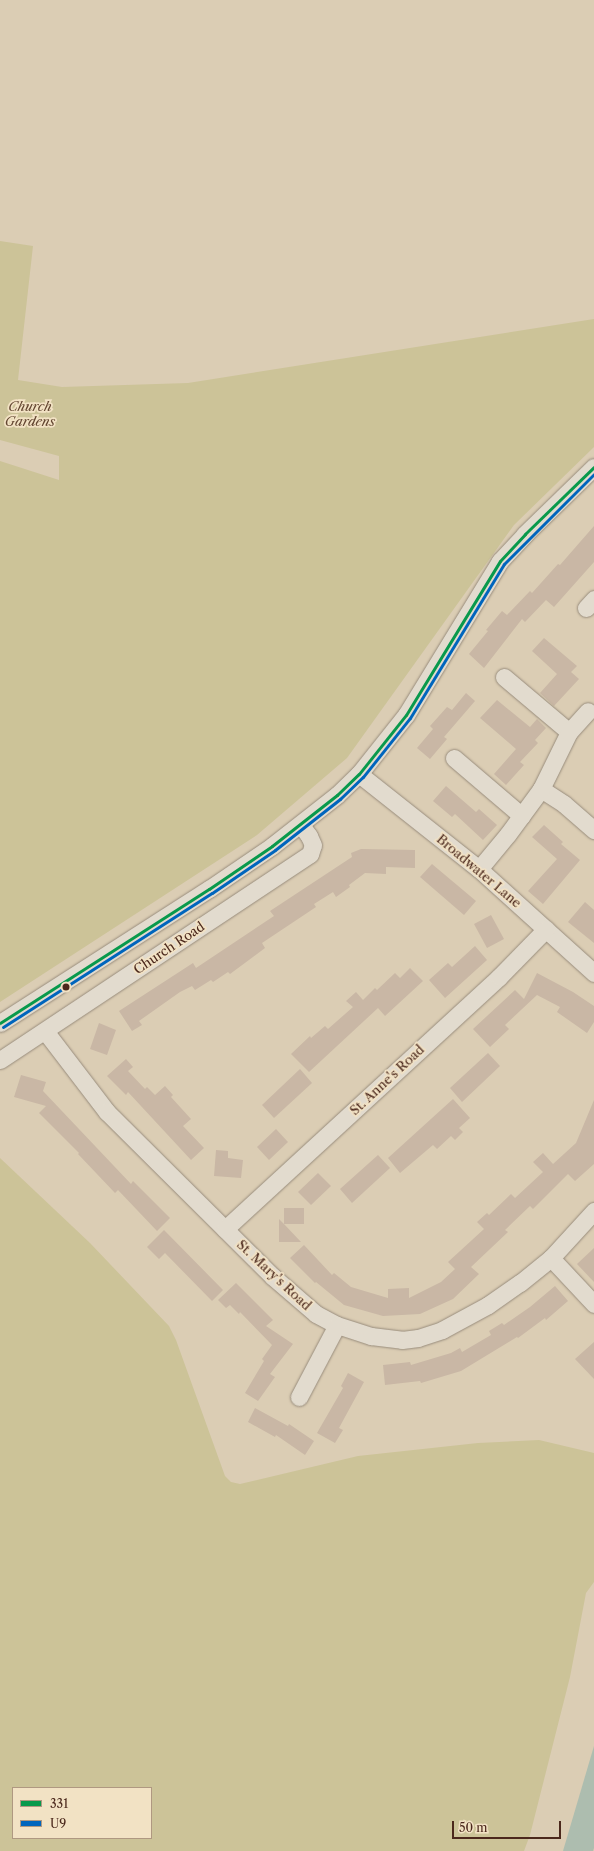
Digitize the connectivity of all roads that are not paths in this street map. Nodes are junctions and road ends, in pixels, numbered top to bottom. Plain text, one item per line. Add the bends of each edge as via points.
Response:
1 (594, 467) edge
2 (504, 677) dead end
3 (588, 711) dead end
4 (570, 732) junction
5 (454, 758) dead end
6 (360, 774) junction
7 (541, 789) junction
8 (522, 816) junction
9 (301, 825) junction
10 (594, 830) edge
11 (479, 869) junction
12 (546, 929) junction
13 (594, 973) edge
14 (0, 1023) edge
15 (45, 1031) junction
16 (0, 1060) edge
17 (594, 1211) edge
18 (225, 1229) junction
19 (551, 1258) junction
20 (594, 1304) edge
21 (337, 1325) junction
22 (300, 1397) dead end

1 - 6 street via 500,561 406,715
2 - 4 street
3 - 4 street
4 - 7 street
5 - 8 street
6 - 9 street
6 - 11 street, Broadwater Lane
7 - 8 street
7 - 10 street via 564,804
8 - 11 street
9 - 14 street via 209,889
9 - 15 street, Church Road via 310,836 313,846 310,854
11 - 12 street, Broadwater Lane
12 - 13 street, Broadwater Lane
12 - 18 street, St. Anne's Road via 499,977
15 - 16 street, Church Road
15 - 18 street, St. Mary's Road via 107,1112
17 - 19 street, St. Mary's Road
18 - 21 street, St. Mary's Road via 296,1298 316,1314
19 - 20 street
19 - 21 street, St. Mary's Road via 488,1305 455,1324 418,1338 402,1340 371,1336
21 - 22 street

